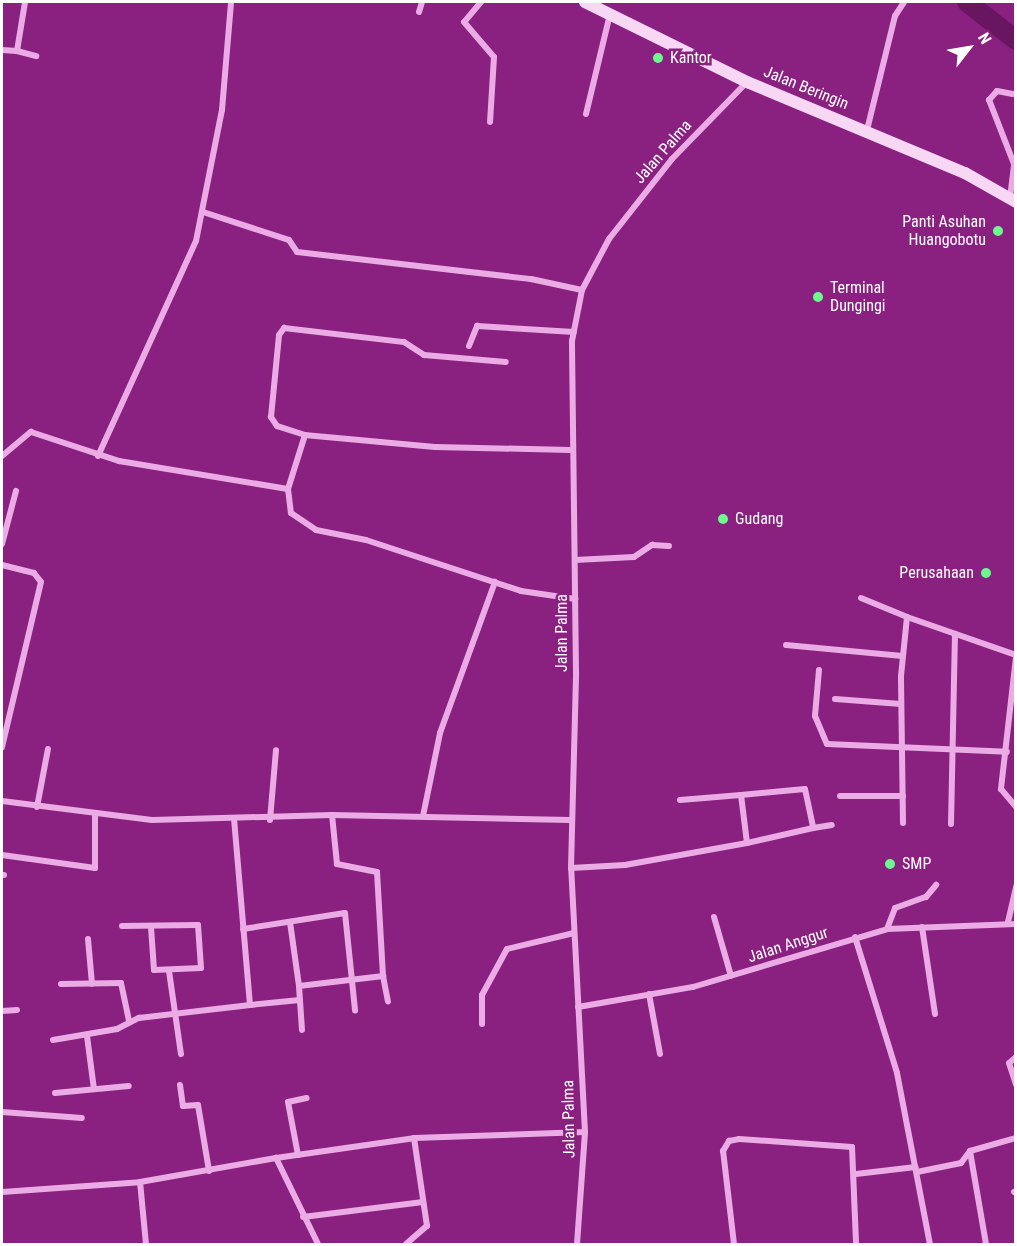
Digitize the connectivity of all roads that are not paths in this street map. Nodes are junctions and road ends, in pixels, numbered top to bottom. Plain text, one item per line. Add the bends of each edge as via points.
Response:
1 (25, 2) edge
2 (231, 2) edge
3 (422, 2) edge
4 (481, 2) edge
5 (585, 2) edge
6 (904, 2) edge
7 (419, 12) dead end
8 (610, 14) junction
9 (2, 50) edge
10 (16, 51) junction
11 (36, 57) dead end
12 (747, 82) junction
13 (1012, 94) dead end
14 (586, 114) dead end
15 (490, 122) dead end
16 (867, 130) junction
17 (1013, 200) edge
18 (203, 212) junction
19 (582, 290) junction
20 (574, 332) junction
21 (469, 346) dead end
22 (506, 362) dead end
23 (305, 435) junction
24 (570, 450) junction
25 (2, 456) edge
26 (98, 456) junction
27 (288, 489) junction
28 (16, 490) dead end
29 (2, 544) edge
30 (669, 546) dead end
31 (575, 560) junction
32 (2, 565) edge
33 (495, 582) junction
34 (861, 598) dead end
35 (576, 599) junction
36 (907, 617) junction
37 (955, 634) junction
38 (786, 645) dead end
39 (902, 656) junction
40 (1016, 656) edge
41 (819, 670) dead end
42 (835, 699) dead end
43 (901, 704) junction
44 (2, 747) edge
45 (949, 748) junction
46 (48, 749) dead end
47 (276, 750) dead end
48 (902, 750) junction
49 (1007, 752) junction
50 (741, 795) junction
51 (840, 796) dead end
52 (903, 796) junction
53 (680, 800) dead end
54 (2, 801) edge
55 (37, 807) junction
56 (1016, 807) edge
57 (332, 815) junction
58 (94, 816) junction
59 (423, 816) junction
60 (234, 820) junction
61 (270, 820) junction
62 (570, 820) junction
63 (903, 823) dead end
64 (951, 824) dead end
65 (832, 825) dead end
66 (813, 828) junction
67 (747, 843) junction
68 (2, 855) edge
69 (571, 868) junction
70 (936, 885) dead end
71 (1016, 886) edge
72 (714, 917) dead end
73 (290, 922) junction
74 (1012, 923) edge
75 (122, 926) dead end
76 (152, 927) junction
77 (922, 927) junction
78 (243, 929) junction
79 (886, 929) junction
80 (574, 933) junction
81 (855, 937) junction
82 (88, 939) dead end
83 (169, 971) junction
84 (383, 976) junction
85 (731, 976) junction
86 (354, 980) junction
87 (61, 984) dead end
88 (92, 984) junction
89 (299, 986) junction
90 (649, 994) junction
91 (300, 1000) junction
92 (388, 1002) dead end
93 (250, 1005) junction
94 (578, 1007) junction
95 (17, 1010) dead end
96 (356, 1010) dead end
97 (2, 1011) edge
98 (175, 1012) junction
99 (935, 1014) dead end
100 (129, 1020) junction
101 (482, 1024) dead end
102 (302, 1030) dead end
103 (87, 1036) junction
104 (53, 1040) dead end
105 (180, 1054) dead end
106 (660, 1054) dead end
107 (1016, 1057) edge
108 (180, 1085) dead end
109 (1016, 1085) edge
110 (129, 1086) dead end
111 (94, 1089) junction
112 (55, 1093) dead end
113 (307, 1098) dead end
114 (2, 1112) edge
115 (82, 1119) dead end
116 (585, 1132) junction
117 (414, 1138) junction
118 (1016, 1138) edge
119 (970, 1151) junction
120 (298, 1155) junction
121 (276, 1158) junction
122 (916, 1170) junction
123 (209, 1172) junction
124 (856, 1174) junction
125 (140, 1182) junction
126 (2, 1192) edge
127 (423, 1202) junction
128 (303, 1216) junction
129 (146, 1245) edge
130 (318, 1245) edge
131 (406, 1245) edge
132 (577, 1245) edge
133 (734, 1245) edge
134 (856, 1245) edge
135 (930, 1245) edge
136 (986, 1245) edge

1 - 10 street
2 - 18 street via 222,111
3 - 7 street
4 - 15 street via 464,22 494,57
5 - 8 street, Jalan Beringin
6 - 16 street via 896,16
8 - 12 street, Jalan Beringin
8 - 14 street
9 - 10 street
10 - 11 street
12 - 16 street, Jalan Beringin
12 - 19 street, Jalan Palma via 646,191 609,239
13 - 17 street via 997,91 989,100 1014,164
16 - 17 street, Jalan Beringin
18 - 19 street via 289,240 297,252 531,279
18 - 26 street via 196,242
19 - 20 street, Jalan Palma
20 - 21 street via 477,326
20 - 24 street, Jalan Palma
22 - 23 street via 424,355 404,342 284,328 279,335 271,417 277,426
23 - 24 street via 435,447
23 - 27 street
24 - 31 street, Jalan Palma
25 - 26 street via 31,432
26 - 27 street
27 - 33 street via 291,513 316,530
28 - 29 street
30 - 31 street via 652,545 634,557
31 - 35 street, Jalan Palma
32 - 44 street via 34,573 41,582
33 - 35 street
33 - 59 street via 440,733
34 - 36 street
35 - 62 street, Jalan Palma
36 - 37 street
36 - 39 street
37 - 40 street
37 - 45 street
38 - 39 street
39 - 43 street
40 - 49 street
41 - 48 street via 814,716 827,744
42 - 43 street
43 - 48 street
45 - 48 street
45 - 49 street
45 - 64 street
46 - 55 street
47 - 61 street
48 - 52 street
49 - 56 street via 1002,795
50 - 53 street
50 - 66 street via 803,787
50 - 67 street
51 - 52 street
52 - 63 street
54 - 55 street
55 - 58 street
57 - 59 street
57 - 61 street
57 - 84 street via 337,864 377,872
58 - 60 street
58 - 68 street via 95,868
59 - 62 street
60 - 61 street
60 - 78 street
62 - 69 street, Jalan Palma
65 - 66 street
66 - 67 street
67 - 69 street via 625,865
69 - 80 street, Jalan Palma
70 - 79 street via 926,897 895,908
71 - 74 street
72 - 85 street
73 - 78 street
73 - 86 street via 345,913
73 - 89 street
74 - 77 street, Jalan Anggur
75 - 76 street
76 - 83 street via 154,970
76 - 83 street via 198,925 201,968
77 - 79 street, Jalan Anggur
77 - 99 street
78 - 93 street
79 - 81 street, Jalan Anggur
80 - 94 street, Jalan Palma
80 - 101 street via 507,950 482,995
81 - 85 street, Jalan Anggur
81 - 122 street via 885,1027
82 - 88 street
83 - 98 street
84 - 86 street
84 - 92 street
85 - 90 street, Jalan Anggur
86 - 89 street
86 - 96 street
87 - 88 street
88 - 100 street via 121,983
89 - 91 street
90 - 94 street, Jalan Anggur
90 - 106 street
91 - 93 street
91 - 102 street
93 - 98 street
94 - 116 street, Jalan Palma
95 - 97 street
98 - 100 street
98 - 105 street
100 - 103 street via 117,1029
103 - 104 street
103 - 111 street
107 - 109 street via 1009,1063
108 - 123 street via 183,1106 198,1105
110 - 111 street
111 - 112 street
113 - 120 street via 288,1102
114 - 115 street
116 - 117 street
116 - 132 street, Jalan Palma
117 - 120 street
117 - 127 street
118 - 119 street
119 - 122 street via 961,1163
119 - 136 street
120 - 121 street
121 - 123 street
121 - 128 street
122 - 124 street
122 - 135 street
123 - 125 street
124 - 133 street via 852,1147 729,1141 723,1151
124 - 134 street
125 - 126 street
125 - 129 street
127 - 128 street
127 - 131 street via 427,1226
128 - 130 street

